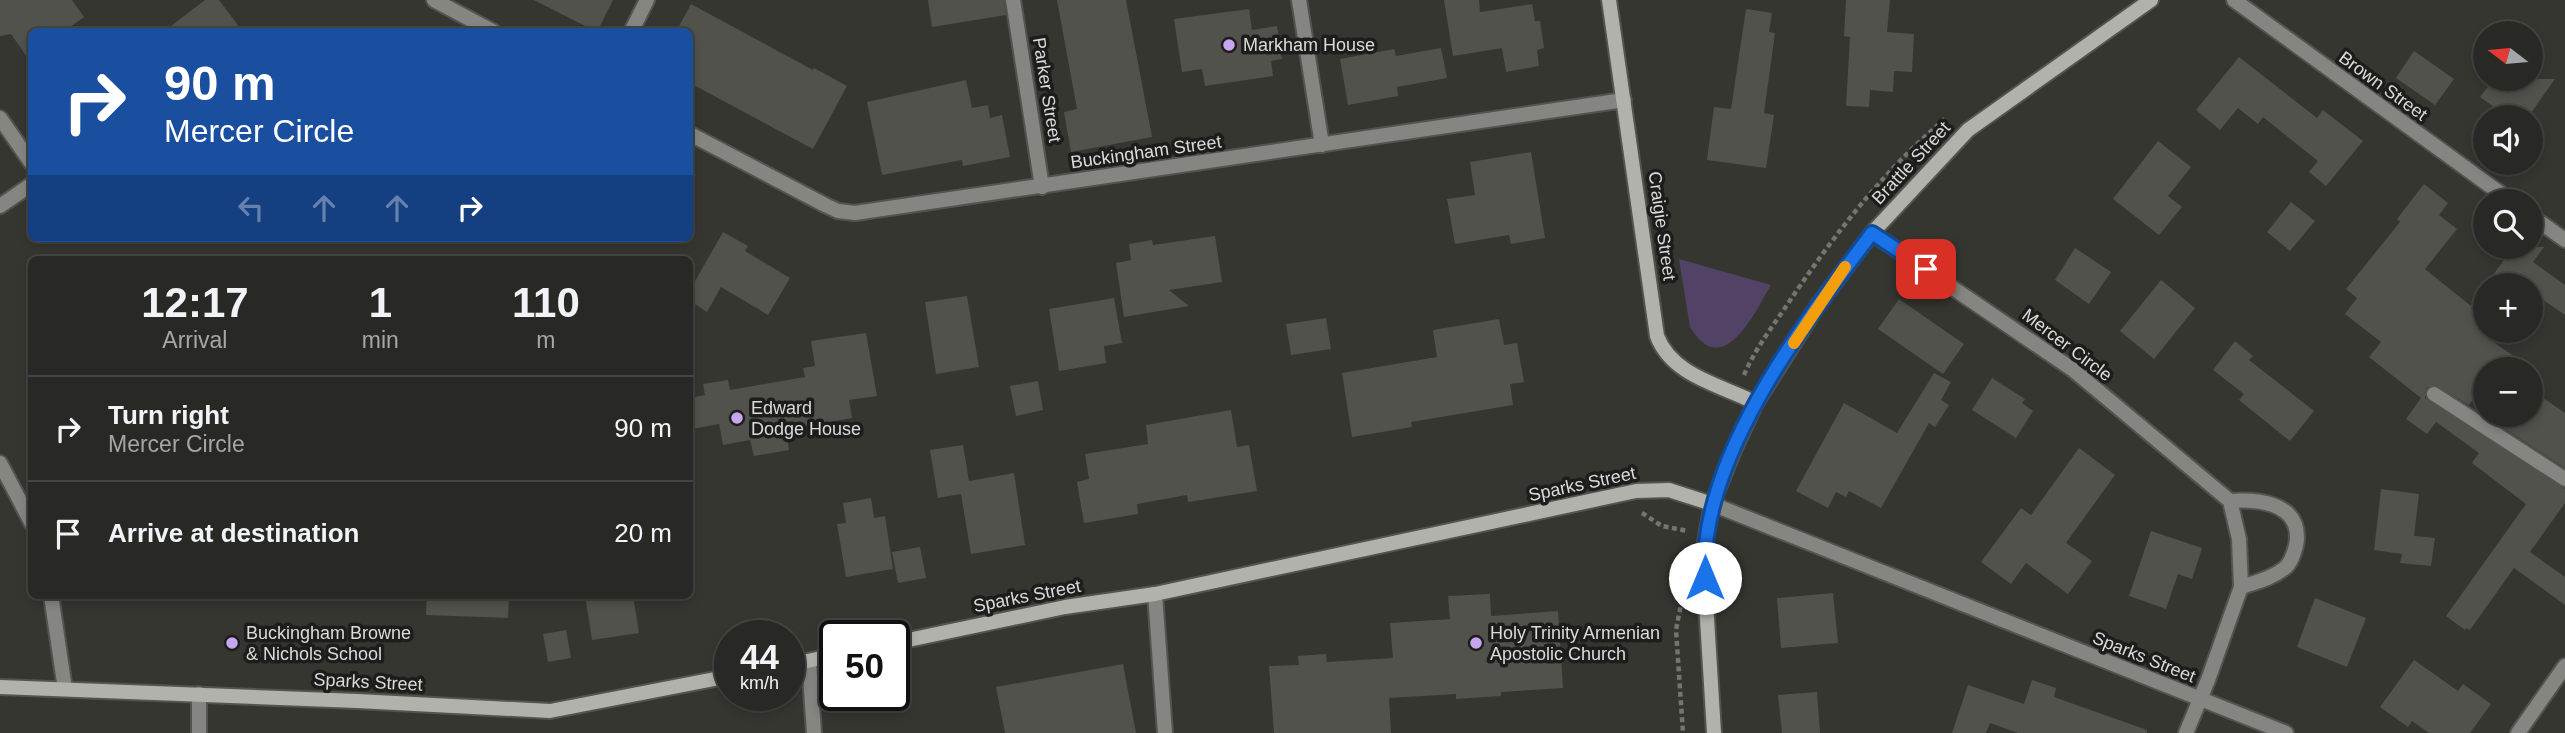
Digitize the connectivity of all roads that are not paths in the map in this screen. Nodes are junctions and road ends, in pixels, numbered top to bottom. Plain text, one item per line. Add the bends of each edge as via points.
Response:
1 (434, 0) edge
2 (647, 0) edge
3 (1013, 0) edge
4 (1299, 0) edge
5 (1609, 0) edge
6 (2151, 0) edge
7 (2234, 0) edge
8 (486, 28) edge
9 (633, 28) edge
10 (1624, 100) junction
11 (0, 118) edge
12 (693, 136) edge
13 (1322, 145) junction
14 (28, 158) edge
15 (28, 187) edge
16 (1042, 187) junction
17 (2494, 189) edge
18 (0, 206) edge
19 (2543, 224) edge
20 (1872, 233) junction
21 (2565, 240) edge
22 (2434, 394) dead end
23 (1756, 403) junction
24 (0, 463) edge
25 (2565, 479) edge
26 (2230, 501) junction
27 (1712, 504) junction
28 (28, 516) edge
29 (2241, 587) junction
30 (1155, 594) junction
31 (52, 599) edge
32 (910, 640) edge
33 (819, 659) edge
34 (809, 661) junction
35 (805, 662) edge
36 (2565, 666) edge
37 (714, 679) edge
38 (0, 687) edge
39 (65, 689) junction
40 (199, 694) junction
41 (2200, 699) junction
42 (199, 733) edge
43 (814, 733) edge
44 (1166, 733) edge
45 (1714, 733) edge
46 (2186, 733) edge
47 (2286, 733) edge
48 (2518, 733) edge

1 - 8 street
2 - 9 street
3 - 16 street, Parker Street
4 - 13 street
5 - 10 street, Craigie Street
6 - 20 street, Brattle Street via 1968,130
7 - 17 street, Brown Street
10 - 13 street, Buckingham Street
10 - 23 street, Craigie Street via 1662,349 1698,377
11 - 14 street
12 - 16 street, Buckingham Street via 846,213
13 - 16 street, Buckingham Street
15 - 18 street
19 - 21 street
20 - 23 street, Brattle Street via 1818,305
20 - 26 street, Mercer Circle via 2072,369
22 - 25 street
23 - 27 street, Brattle Street
24 - 28 street
26 - 29 street via 2239,539
26 - 29 street via 2255,499 2274,505 2287,512 2297,528 2297,544 2287,566 2267,579
27 - 30 street, Sparks Street via 1669,490 1636,491
27 - 41 street, Sparks Street
27 - 45 street, Brattle Street via 1703,552
29 - 41 street
30 - 32 street, Sparks Street via 1065,607
30 - 44 street
31 - 39 street
33 - 34 street
34 - 35 street
34 - 43 street
36 - 48 street
37 - 40 street, Sparks Street via 550,711
38 - 39 street, Sparks Street
39 - 40 street, Sparks Street
40 - 42 street
41 - 46 street
41 - 47 street, Sparks Street

